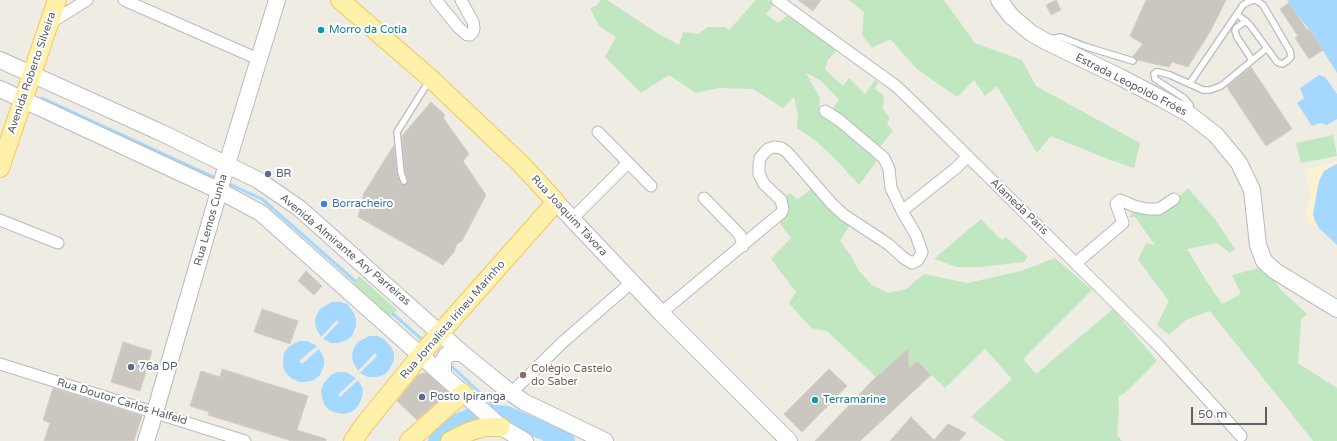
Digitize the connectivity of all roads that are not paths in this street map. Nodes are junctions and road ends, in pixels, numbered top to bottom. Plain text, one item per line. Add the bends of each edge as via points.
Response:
1 (57, 0) edge
2 (87, 0) edge
3 (124, 0) edge
4 (277, 0) edge
5 (340, 0) edge
6 (436, 0) edge
7 (461, 0) edge
8 (777, 0) edge
9 (999, 0) edge
10 (1237, 14) junction
11 (1246, 21) junction
12 (48, 24) junction
13 (1047, 42) junction
14 (1266, 49) junction
15 (258, 59) junction
16 (0, 60) edge
17 (1252, 60) junction
18 (1133, 61) dead end
19 (31, 74) junction
20 (430, 78) junction
21 (1190, 83) junction
22 (0, 89) edge
23 (23, 100) junction
24 (825, 111) dead end
25 (1189, 114) junction
26 (598, 132) dead end
27 (968, 157) junction
28 (628, 163) junction
29 (0, 168) edge
30 (223, 178) junction
31 (404, 181) dead end
32 (651, 186) dead end
33 (704, 198) dead end
34 (1174, 199) dead end
35 (556, 202) junction
36 (902, 211) junction
37 (572, 219) junction
38 (0, 220) edge
39 (58, 242) dead end
40 (743, 246) junction
41 (1076, 263) junction
42 (632, 282) junction
43 (1337, 309) edge
44 (661, 313) junction
45 (439, 334) junction
46 (423, 353) junction
47 (449, 361) junction
48 (0, 364) edge
49 (511, 393) junction
50 (469, 398) junction
51 (156, 412) junction
52 (495, 422) junction
53 (1241, 436) dead end
54 (146, 441) edge
55 (245, 441) edge
56 (353, 441) edge
57 (410, 441) edge
58 (450, 441) edge
59 (525, 441) edge
60 (604, 441) edge
61 (789, 441) edge

1 - 12 main road, Avenida Roberto Silveira
2 - 12 street
3 - 15 street
4 - 15 main road, Rua Lemos Cunha
5 - 20 main road, Rua Joaquim Távora
6 - 7 street via 458,27 470,35 474,28 473,22
8 - 27 street, Alameda Paris via 896,86
9 - 13 main road, Estrada Leopoldo Fróes via 1011,16 1031,33
10 - 11 lane
10 - 14 lane via 1243,5 1250,1 1256,0 1263,5 1291,57 1282,64
10 - 21 lane
11 - 14 lane
11 - 17 lane via 1235,31
12 - 19 main road, Avenida Roberto Silveira
13 - 18 lane via 1051,38 1061,37
13 - 25 main road, Estrada Leopoldo Fróes
14 - 17 lane
15 - 30 main road, Rua Lemos Cunha
16 - 19 main road, Avenida Almirante Ary Parreiras
17 - 21 lane via 1216,88 1203,90
19 - 23 main road, Avenida Roberto Silveira
19 - 30 main road, Avenida Almirante Ary Parreiras via 162,133
20 - 31 lane via 397,132
20 - 35 main road, Rua Joaquim Távora via 521,164
21 - 25 lane via 1158,72 1154,74 1159,84 1188,102
22 - 23 main road, Avenida Almirante Ary Parreiras
23 - 29 main road, Avenida Roberto Silveira
23 - 30 main road, Avenida Almirante Ary Parreiras
24 - 36 street via 884,158 889,169 891,188
25 - 43 main road, Estrada Leopoldo Fróes via 1216,135 1239,163 1252,190 1258,245 1264,261 1275,271
26 - 28 street
27 - 36 street
27 - 41 street, Alameda Paris
28 - 32 street
28 - 37 street
30 - 45 main road, Avenida Almirante Ary Parreiras via 258,180 298,208
30 - 46 main road, Avenida Almirante Ary Parreiras via 250,206
30 - 51 main road, Rua Lemos Cunha
33 - 40 street via 740,235
34 - 41 street via 1159,209 1134,206 1120,200 1116,204 1124,223
35 - 37 main road, Rua Joaquim Távora
35 - 45 main road, Rua Jornalista Irineu Marinho
36 - 40 street via 916,235 922,252 912,263 844,215 787,152 774,147 764,152 760,158 759,174 764,184 782,200 783,209
37 - 42 main road, Rua Joaquim Távora
38 - 39 street
40 - 44 street
41 - 53 street, Alameda Paris via 1159,346
42 - 44 main road, Rua Joaquim Távora
42 - 49 street via 563,342
44 - 61 main road, Rua Joaquim Távora
45 - 46 main road, Rua Jornalista Irineu Marinho
45 - 47 main road, Avenida Almirante Ary Parreiras
46 - 47 main road, Avenida Almirante Ary Parreiras
46 - 56 main road, Rua Jornalista Irineu Marinho
47 - 49 main road, Avenida Almirante Ary Parreiras
47 - 50 main road, Avenida Almirante Ary Parreiras
48 - 51 street, Rua Doutor Carlos Halfeld
49 - 60 main road, Avenida Almirante Ary Parreiras
50 - 52 main road, Avenida Almirante Ary Parreiras
50 - 57 main road
51 - 54 main road, Rua Lemos Cunha
51 - 55 street, Rua Doutor Carlos Halfeld
52 - 58 main road
52 - 59 main road, Avenida Almirante Ary Parreiras

